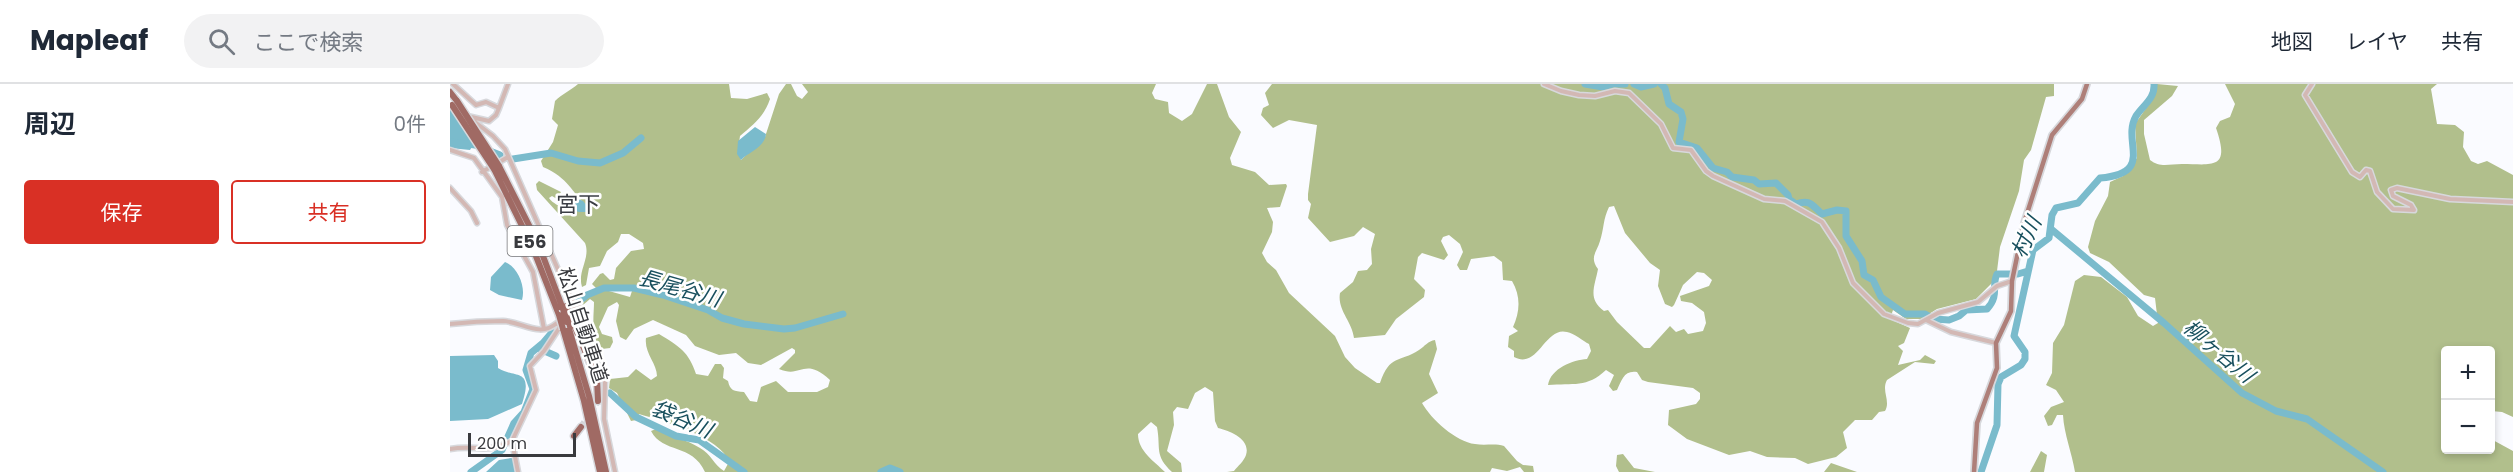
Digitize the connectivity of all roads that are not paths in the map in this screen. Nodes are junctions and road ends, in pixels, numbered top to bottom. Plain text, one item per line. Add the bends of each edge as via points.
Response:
1 (453, 84) edge
2 (508, 84) edge
3 (1544, 84) edge
4 (2086, 84) edge
5 (2312, 84) edge
6 (450, 92) edge
7 (452, 103) edge
8 (499, 108) junction
9 (464, 115) junction
10 (450, 150) edge
11 (508, 157) junction
12 (496, 168) junction
13 (482, 172) junction
14 (450, 188) edge
15 (2513, 202) edge
16 (477, 223) dead end
17 (2012, 281) junction
18 (563, 310) junction
19 (572, 317) junction
20 (1926, 320) junction
21 (450, 324) edge
22 (560, 326) junction
23 (544, 329) junction
24 (585, 333) junction
25 (1995, 343) junction
26 (598, 401) tunnel mouth
27 (581, 427) tunnel mouth
28 (574, 436) dead end
29 (512, 441) junction
30 (450, 449) edge
31 (518, 472) edge
32 (599, 472) edge
33 (606, 472) edge
34 (615, 472) edge
35 (1974, 472) edge

1 - 8 street via 476,105 486,102
2 - 8 street
3 - 20 street via 1579,95 1615,91 1633,95 1661,124 1672,148 1691,150 1709,173 1764,199 1785,201 1822,222 1839,248 1850,279 1884,314 1914,325
4 - 17 main road via 2082,99 2052,135 2024,223
5 - 15 street via 2305,98 2318,120 2356,176 2370,171 2377,192 2392,209 2414,210 2393,196 2391,190 2397,188 2450,199
6 - 7 highway, E56
7 - 9 street
7 - 12 highway, 松山自動車道 / E56, bridge
8 - 9 street via 489,121
9 - 11 street via 493,136
10 - 13 street via 471,156
11 - 13 street
11 - 19 street, bridge via 571,299
12 - 18 highway, 松山自動車道 / E56
12 - 18 highway, 松山自動車道 / E56 via 528,222
13 - 23 street via 502,197 507,225 533,272
14 - 16 street
17 - 20 street via 1997,286 1978,302 1938,312
17 - 25 main road via 2011,311
18 - 19 highway, bridge
18 - 22 highway, 松山自動車道 / E56, bridge
19 - 24 street
19 - 26 highway via 597,379
19 - 33 highway, 松山自動車道
20 - 25 street via 1951,332
21 - 23 street via 505,321 522,328
22 - 23 street
22 - 24 street via 580,307 588,324
22 - 29 street via 530,366 536,390
22 - 32 highway, 松山自動車道 / E56
24 - 34 street via 605,382 605,429
25 - 35 main road via 1997,368 1977,423
27 - 28 highway
29 - 30 street via 487,451 469,447
29 - 31 street

